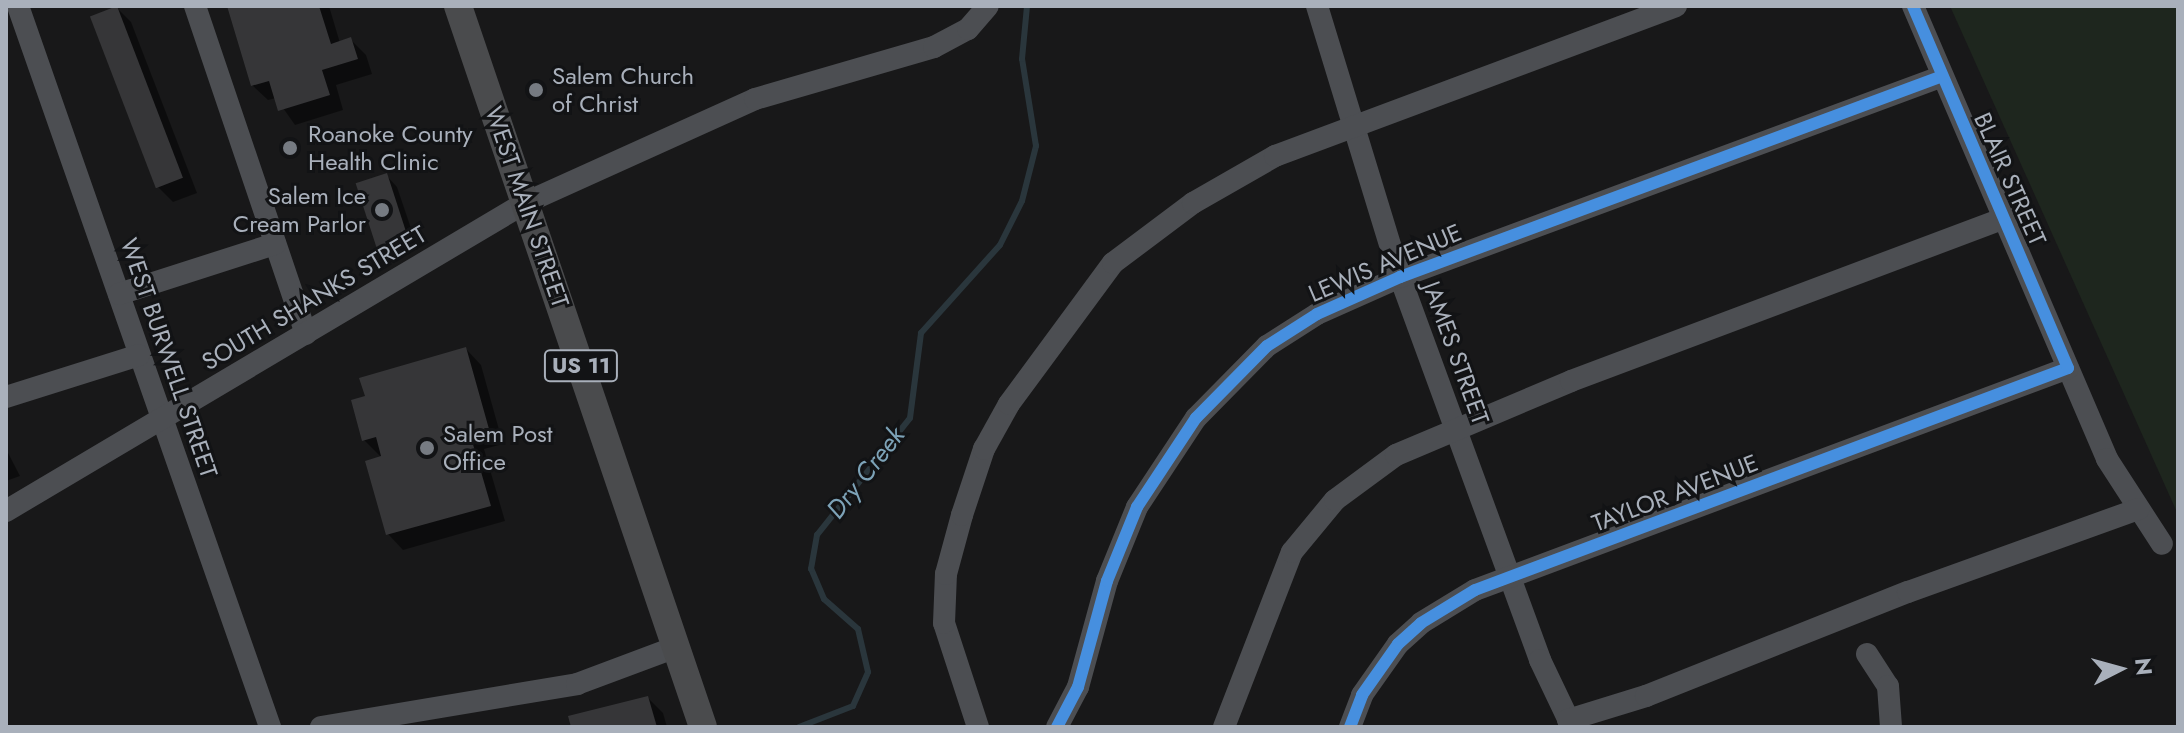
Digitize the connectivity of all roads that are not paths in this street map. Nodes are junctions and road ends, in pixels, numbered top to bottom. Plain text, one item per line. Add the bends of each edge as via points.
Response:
1 (18, 6) edge
2 (195, 6) edge
3 (458, 6) edge
4 (988, 6) edge
5 (1317, 6) edge
6 (1676, 6) edge
7 (1913, 6) edge
8 (1940, 77) junction
9 (1353, 125) junction
10 (525, 203) junction
11 (2005, 218) junction
12 (275, 244) junction
13 (1400, 277) junction
14 (119, 294) junction
15 (306, 334) junction
16 (139, 355) junction
17 (2068, 368) junction
18 (6, 397) edge
19 (162, 419) junction
20 (1455, 428) junction
21 (2138, 509) junction
22 (6, 511) edge
23 (2162, 544) dead end
24 (1509, 578) junction
25 (676, 647) junction
26 (1867, 654) dead end
27 (1570, 723) edge
28 (270, 727) edge
29 (321, 727) edge
30 (703, 727) edge
31 (978, 727) edge
32 (1057, 727) edge
33 (1224, 727) edge
34 (1350, 727) edge
35 (1891, 727) edge

1 - 14 street, WEST BURWELL STREET
2 - 12 street
3 - 10 main road, WEST MAIN STREET / US 11
4 - 10 street, SOUTH SHANKS STREET via 968,29 934,47 755,99
5 - 9 street, JAMES STREET
6 - 9 street
7 - 8 street, BLAIR STREET
8 - 11 street, BLAIR STREET
8 - 13 street, LEWIS AVENUE
9 - 13 street, JAMES STREET
9 - 31 street via 1236,177 1136,244 1093,286 1009,404 980,462 944,589 949,645
10 - 15 street, SOUTH SHANKS STREET
10 - 25 main road, WEST MAIN STREET / US 11
11 - 17 street, BLAIR STREET
11 - 20 street
12 - 14 street
12 - 15 street
13 - 20 street, JAMES STREET
13 - 32 street, LEWIS AVENUE via 1291,329 1238,371 1196,418 1164,461 1122,539 1090,653
14 - 16 street, WEST BURWELL STREET
15 - 19 street, SOUTH SHANKS STREET
16 - 18 street
16 - 19 street, WEST BURWELL STREET
17 - 21 street, BLAIR STREET via 2107,459
17 - 24 street, TAYLOR AVENUE
19 - 22 street, SOUTH SHANKS STREET
19 - 28 street, WEST BURWELL STREET
20 - 24 street, JAMES STREET
20 - 33 street via 1364,476 1315,522 1292,552 1271,597
21 - 23 street, BLAIR STREET
21 - 27 street
24 - 27 street, JAMES STREET
24 - 34 street, TAYLOR AVENUE via 1447,605 1398,644 1362,695
25 - 29 street via 577,684
25 - 30 main road, WEST MAIN STREET / US 11
26 - 35 street via 1888,686

